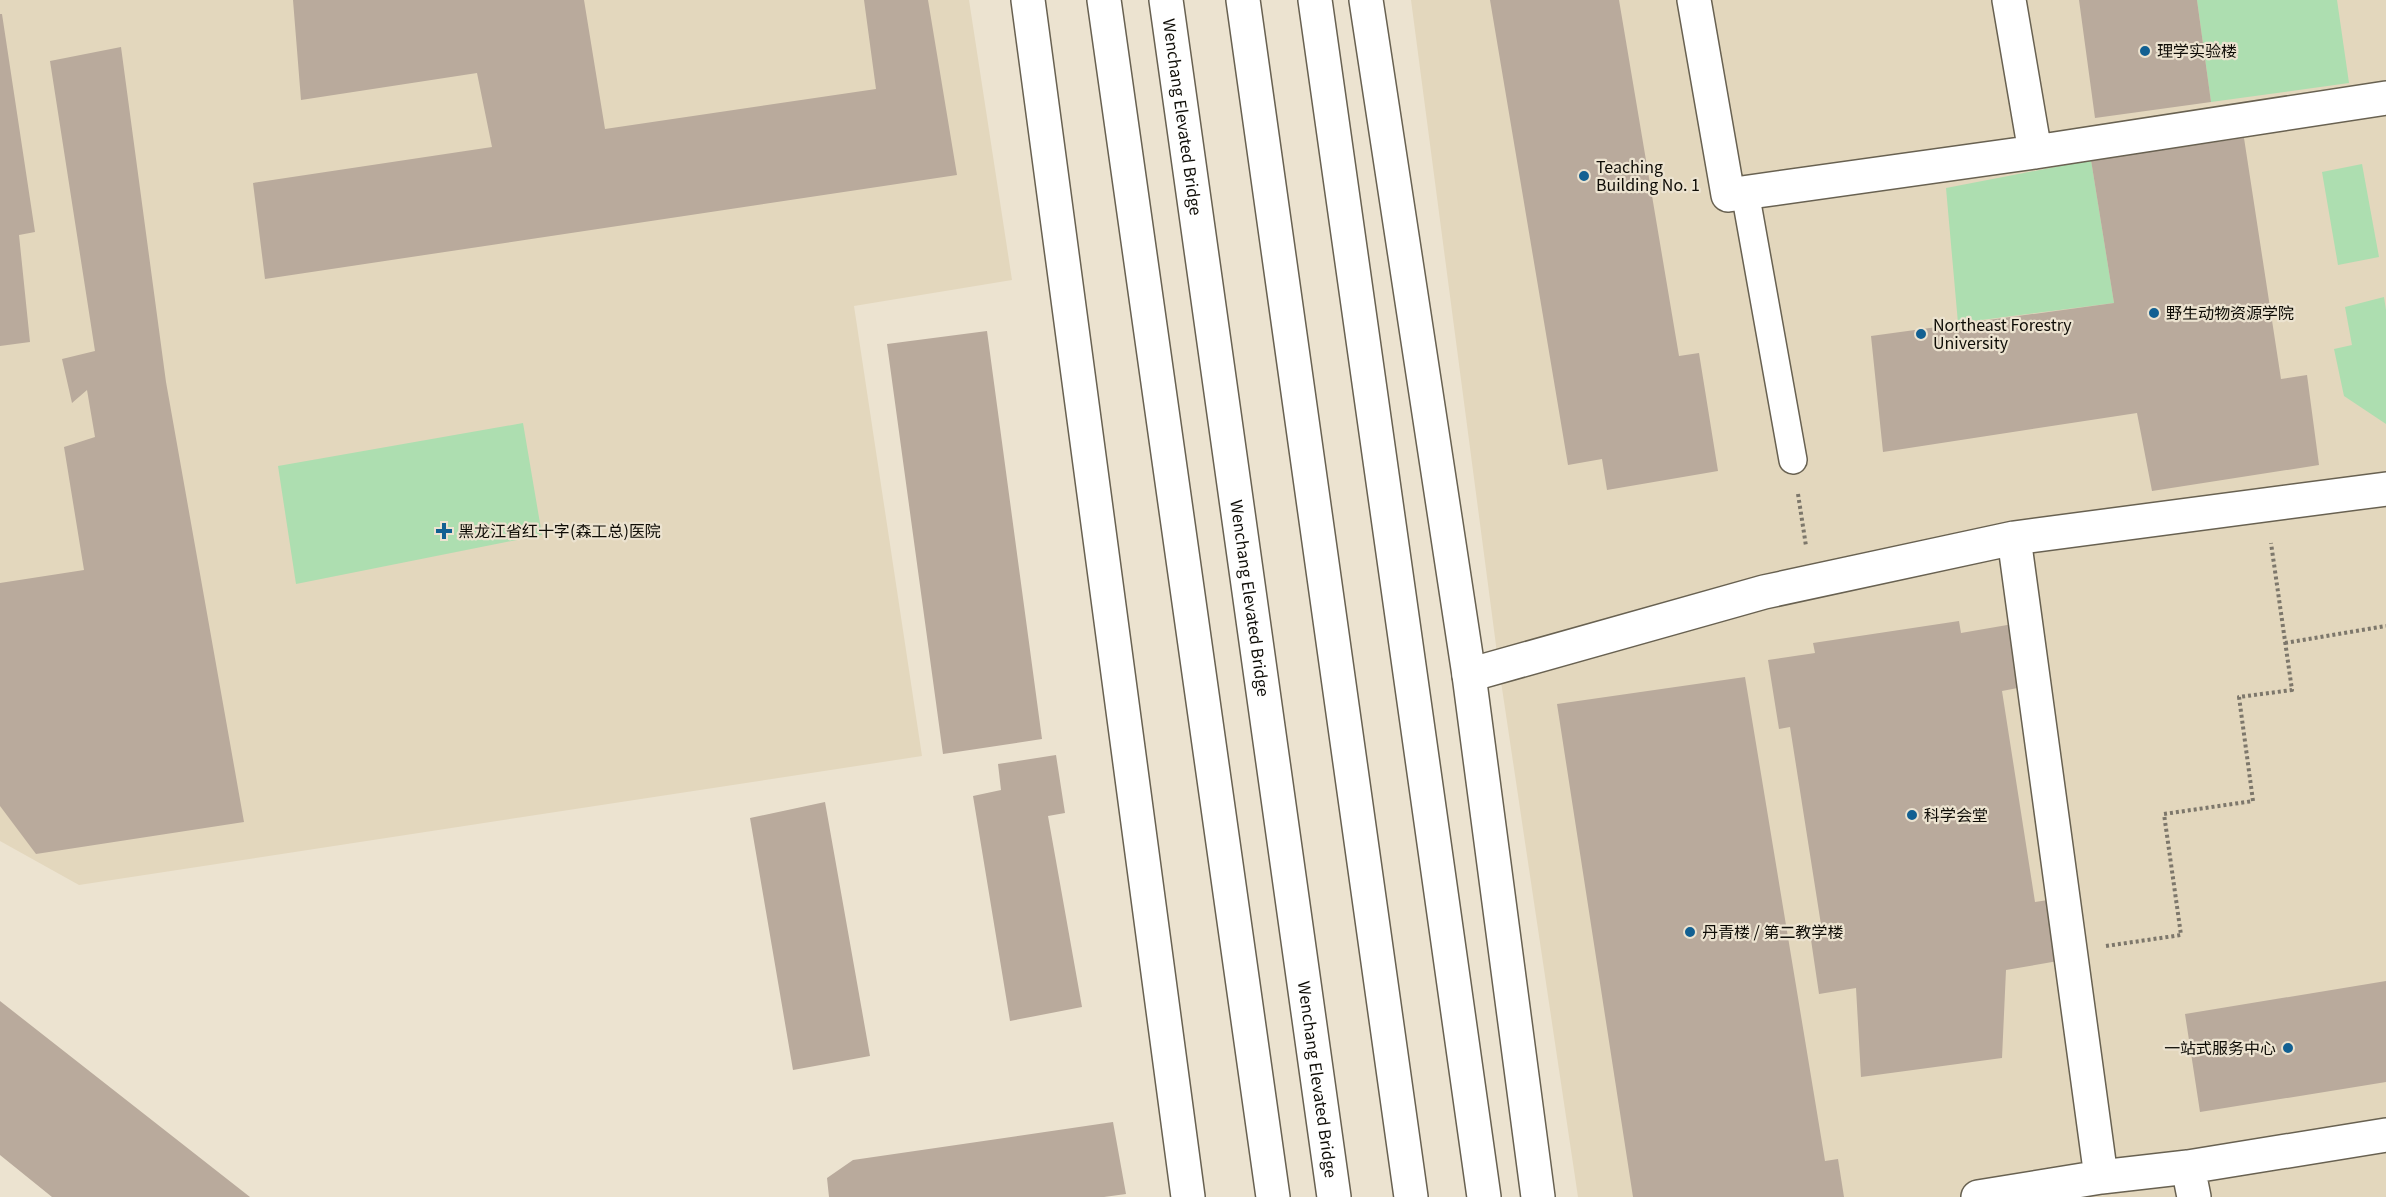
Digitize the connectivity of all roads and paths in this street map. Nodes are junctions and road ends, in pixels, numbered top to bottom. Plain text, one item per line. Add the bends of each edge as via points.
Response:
1 (1028, 0) edge
2 (1104, 0) edge
3 (1166, 0) edge
4 (1243, 0) edge
5 (1315, 0) edge
6 (1366, 0) edge
7 (1694, 0) edge
8 (2009, 0) edge
9 (2386, 98) edge
10 (2035, 152) junction
11 (1745, 192) junction
12 (1793, 460) joint
13 (2386, 489) edge
14 (2266, 505) junction
15 (2014, 538) junction
16 (1812, 581) junction
17 (2386, 626) edge
18 (2285, 643) junction
19 (1468, 675) junction
20 (2070, 951) junction
21 (2386, 1136) edge
22 (2101, 1177) junction
23 (2191, 1182) edge
24 (1188, 1197) edge
25 (1273, 1197) edge
26 (1334, 1197) edge
27 (1411, 1197) edge
28 (1484, 1197) edge
29 (1538, 1197) edge
30 (1978, 1197) edge

1 - 24 main road
2 - 25 main road
3 - 26 main road, Wenchang Elevated Bridge
4 - 27 main road
5 - 28 main road
6 - 19 main road
7 - 11 main road via 1728,195
8 - 10 main road
9 - 10 main road
10 - 11 main road
11 - 12 street
12 - 16 path
13 - 14 main road
14 - 15 main road
14 - 18 path
15 - 16 main road
15 - 20 main road
16 - 19 main road
17 - 18 path
18 - 20 path via 2292,690 2239,697 2253,801 2163,814 2181,935
19 - 29 main road
20 - 22 main road
21 - 23 main road
22 - 23 main road
22 - 30 main road

